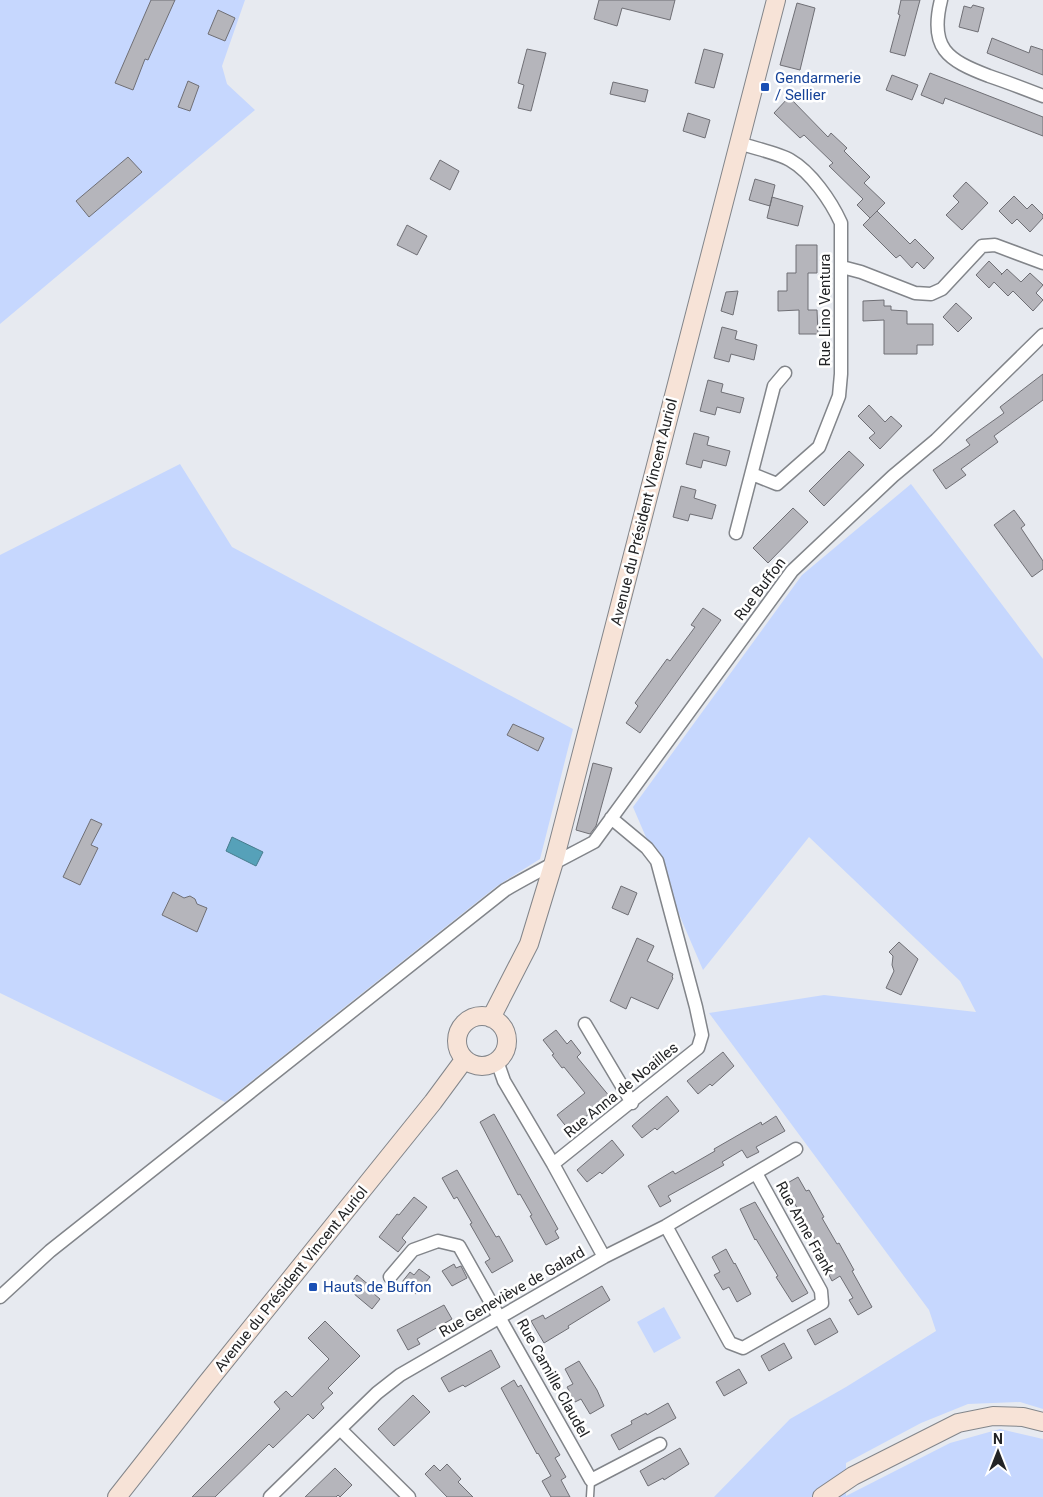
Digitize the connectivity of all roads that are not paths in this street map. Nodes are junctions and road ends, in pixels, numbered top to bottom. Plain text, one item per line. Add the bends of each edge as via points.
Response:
1 (776, 0) edge
2 (942, 0) edge
3 (1043, 96) edge
4 (739, 143) junction
5 (1043, 264) edge
6 (842, 267) junction
7 (1043, 335) edge
8 (784, 373) dead end
9 (752, 474) junction
10 (736, 533) dead end
11 (611, 818) junction
12 (553, 865) junction
13 (492, 1018) junction
14 (585, 1024) dead end
15 (464, 1060) junction
16 (497, 1062) junction
17 (632, 1103) junction
18 (796, 1149) dead end
19 (553, 1164) junction
20 (756, 1173) junction
21 (666, 1226) junction
22 (604, 1257) junction
23 (390, 1278) dead end
24 (0, 1296) edge
25 (500, 1317) junction
26 (1043, 1422) edge
27 (340, 1428) junction
28 (660, 1444) dead end
29 (591, 1480) junction
30 (117, 1497) edge
31 (270, 1497) edge
32 (409, 1497) edge
33 (590, 1497) edge
34 (822, 1497) edge

1 - 4 main road, Avenue du Président Vincent Auriol
2 - 3 street via 937,29 941,44 949,55 963,66
4 - 6 street, Rue Lino Ventura via 790,159 834,206 841,223
4 - 12 main road, Avenue du Président Vincent Auriol
5 - 6 street via 995,245 982,246 942,288 931,294 915,293
6 - 9 street, Rue Lino Ventura via 839,396 827,429 818,446 777,484
7 - 11 street, Rue Buffon via 936,440 892,476 792,571
8 - 9 street via 774,386
9 - 10 street
11 - 12 street, Rue Buffon via 594,842
11 - 17 street, Rue Anna de Noailles via 647,848 657,861 702,1035 698,1048
12 - 13 main road, Avenue du Président Vincent Auriol via 529,944
12 - 24 street, Rue Buffon via 505,890 50,1251
13 - 15 main road via 471,1018 460,1027 456,1041
13 - 16 main road via 506,1034 506,1049
14 - 17 street
15 - 16 main road via 484,1067
15 - 30 main road, Avenue du Président Vincent Auriol
16 - 19 street via 504,1081
17 - 19 street, Rue Anna de Noailles
18 - 20 street, Rue Geneviève de Galard
19 - 22 street
20 - 21 street, Rue Geneviève de Galard
20 - 21 street, Rue Anne Frank via 821,1290 822,1303 743,1348 730,1343
21 - 22 street, Rue Geneviève de Galard
22 - 25 street, Rue Geneviève de Galard
23 - 25 street, Rue Camille Claudel via 413,1250 438,1241 459,1246
25 - 27 street, Rue Geneviève de Galard via 400,1375
25 - 29 street, Rue Camille Claudel
26 - 34 main road via 1023,1417 993,1416 958,1423 853,1476
27 - 31 street, Rue Geneviève de Galard
27 - 32 street
28 - 29 street
29 - 33 lane

